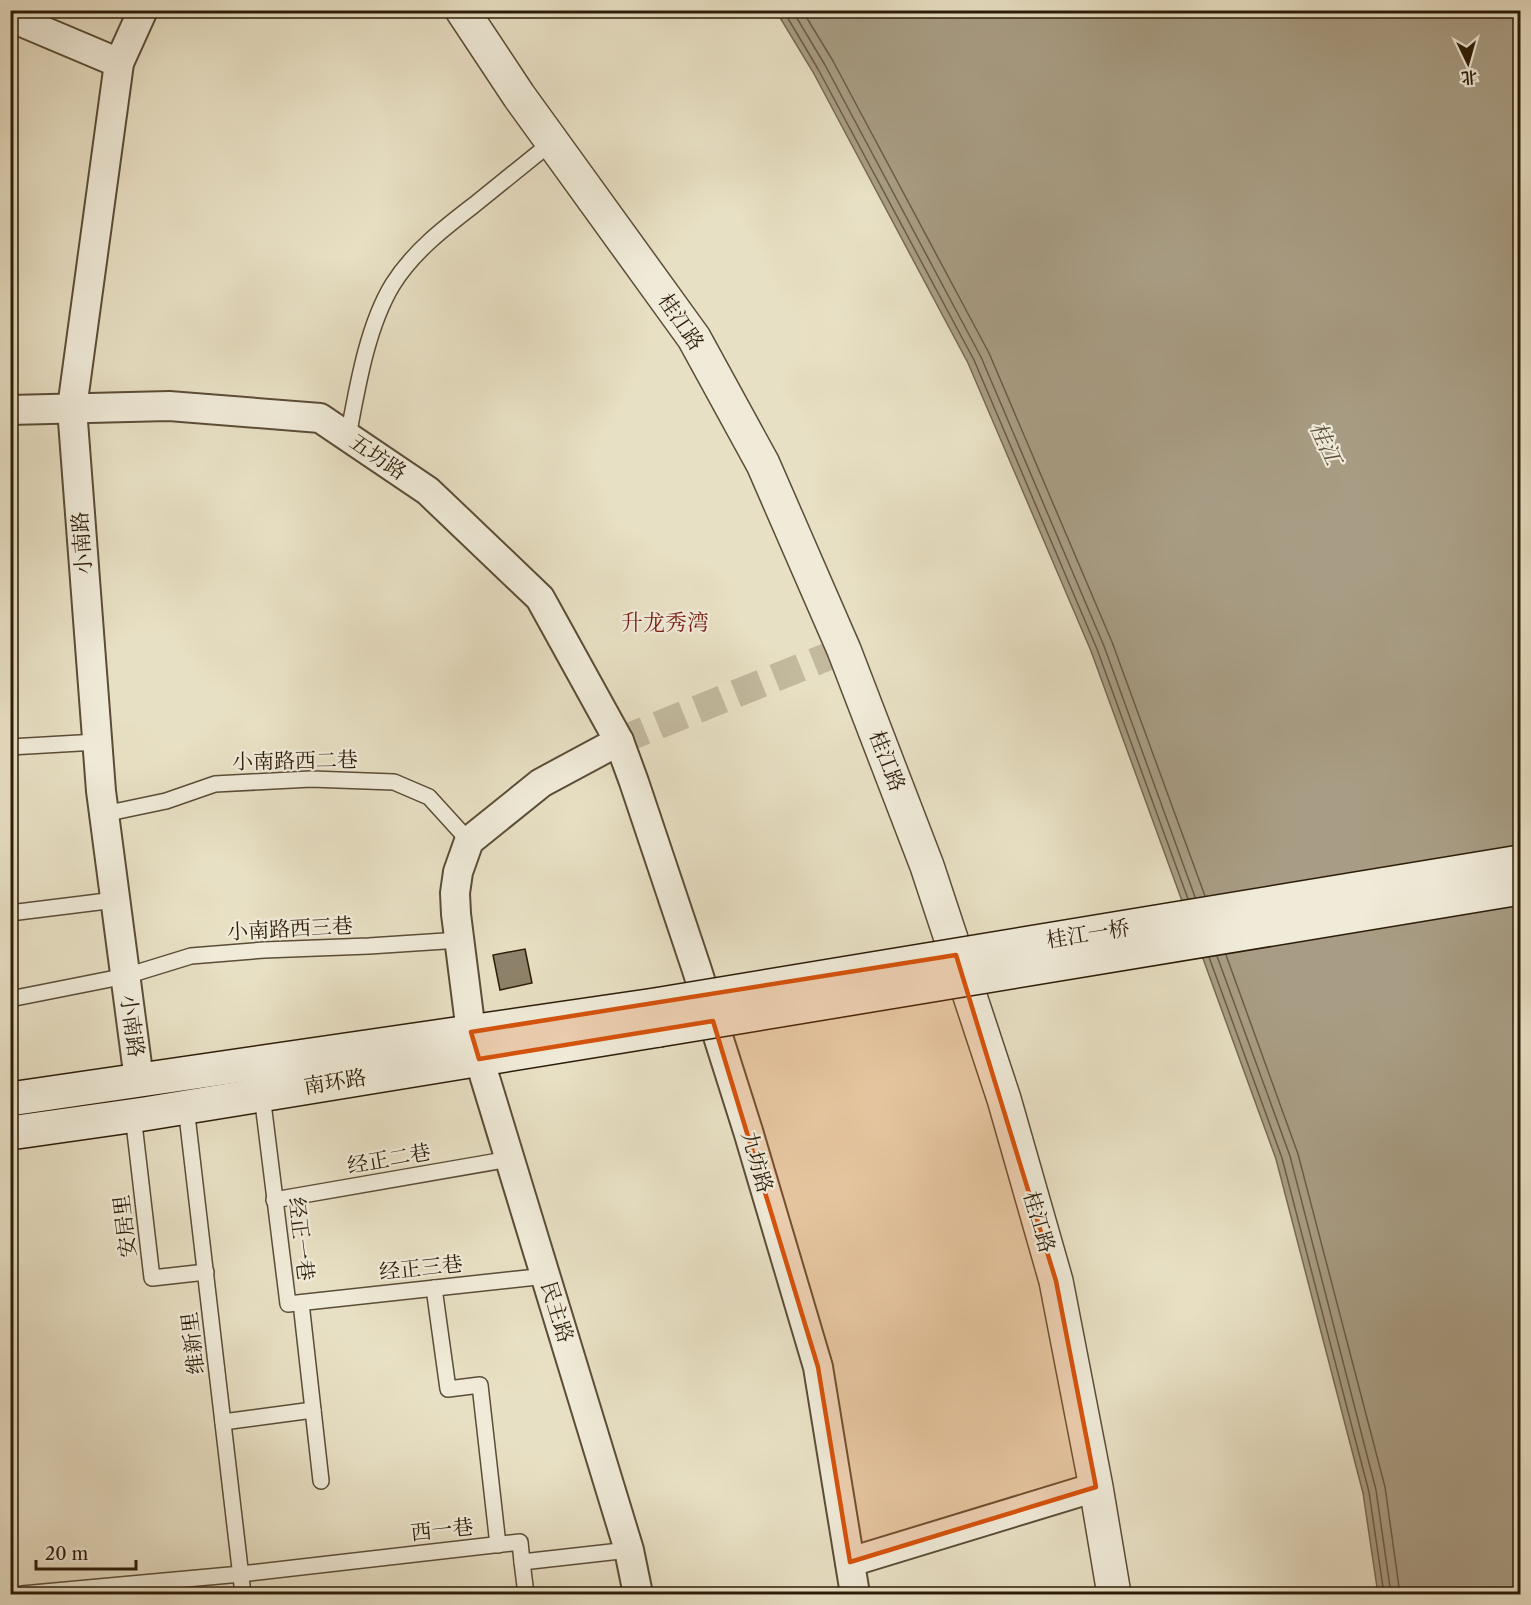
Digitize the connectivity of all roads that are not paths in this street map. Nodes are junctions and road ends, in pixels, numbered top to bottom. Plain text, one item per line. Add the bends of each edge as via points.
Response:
1 (143, 10) edge
2 (462, 10) edge
3 (10, 17) edge
4 (119, 63) junction
5 (552, 142) junction
6 (72, 408) junction
7 (10, 410) edge
8 (348, 437) junction
9 (619, 741) junction
10 (98, 742) junction
11 (10, 747) edge
12 (104, 814) junction
13 (469, 841) junction
14 (1521, 862) edge
15 (1521, 888) edge
16 (115, 900) junction
17 (10, 913) edge
18 (460, 940) junction
19 (126, 976) junction
20 (10, 999) edge
21 (657, 1017) junction
22 (475, 1045) junction
23 (139, 1080) junction
24 (262, 1095) junction
25 (10, 1099) edge
26 (186, 1107) junction
27 (133, 1115) junction
28 (10, 1133) edge
29 (510, 1159) junction
30 (274, 1200) junction
31 (206, 1272) junction
32 (546, 1276) junction
33 (434, 1288) junction
34 (301, 1303) junction
35 (313, 1410) junction
36 (223, 1422) junction
37 (321, 1481) dead end
38 (1095, 1486) junction
39 (498, 1545) junction
40 (629, 1550) junction
41 (522, 1562) junction
42 (850, 1562) junction
43 (241, 1574) junction
44 (22, 1594) edge
45 (243, 1594) edge
46 (526, 1594) edge
47 (638, 1594) edge
48 (855, 1594) edge
49 (1114, 1594) edge

1 - 4 street, 小南路
2 - 5 main road, 桂江路
3 - 4 street
4 - 6 street, 小南路
5 - 8 lane via 411,258 392,285 377,315
5 - 38 main road, 桂江路 via 694,338 763,464 844,650 927,866 1004,1099 1056,1281
6 - 7 street, 五坊路
6 - 8 street, 五坊路 via 170,406 320,418
6 - 10 street, 小南路
8 - 9 street, 五坊路 via 428,490 540,598
9 - 13 street via 541,783
9 - 42 street, 九坊路 via 748,1131 818,1367
10 - 11 lane
10 - 12 street, 小南路
12 - 13 lane, 小南路西二巷 via 166,801 215,784 311,779 394,782 429,797
12 - 16 street, 小南路
13 - 18 street, 民主路 via 455,893
14 - 21 main road, 桂江一桥, bridge
15 - 21 main road, 桂江一桥, bridge
16 - 17 lane
16 - 19 street, 小南路
18 - 19 lane, 小南路西三巷 via 191,956
18 - 22 street, 民主路
19 - 20 lane, 小南路西三巷
19 - 23 street, 小南路
21 - 22 main road, 南环路
22 - 23 main road, 南环路
22 - 24 main road, 南环路
22 - 29 street, 民主路
23 - 25 main road, 南环路
24 - 26 main road, 南环路
24 - 30 lane, 经正一巷
26 - 27 main road, 南环路
26 - 31 lane, 维新里
27 - 28 main road, 南环路
27 - 31 lane, 安居里 via 152,1278
29 - 30 lane, 经正二巷
29 - 32 street, 民主路
30 - 34 lane, 经正一巷 via 288,1304
31 - 36 lane, 维新里
32 - 33 lane, 经正三巷
32 - 40 street, 民主路
33 - 34 lane, 经正三巷
33 - 39 lane via 448,1389 480,1385
34 - 35 lane, 经正一巷
35 - 36 lane
35 - 37 lane, 经正一巷
36 - 43 lane, 维新里
38 - 42 street
38 - 49 main road, 桂江路
39 - 41 lane, 西一巷 via 520,1542
39 - 43 lane, 西一巷
40 - 41 lane
40 - 47 street, 民主路
41 - 46 lane
42 - 48 street, 九坊路
43 - 44 lane, 西一巷
43 - 45 lane, 维新里

